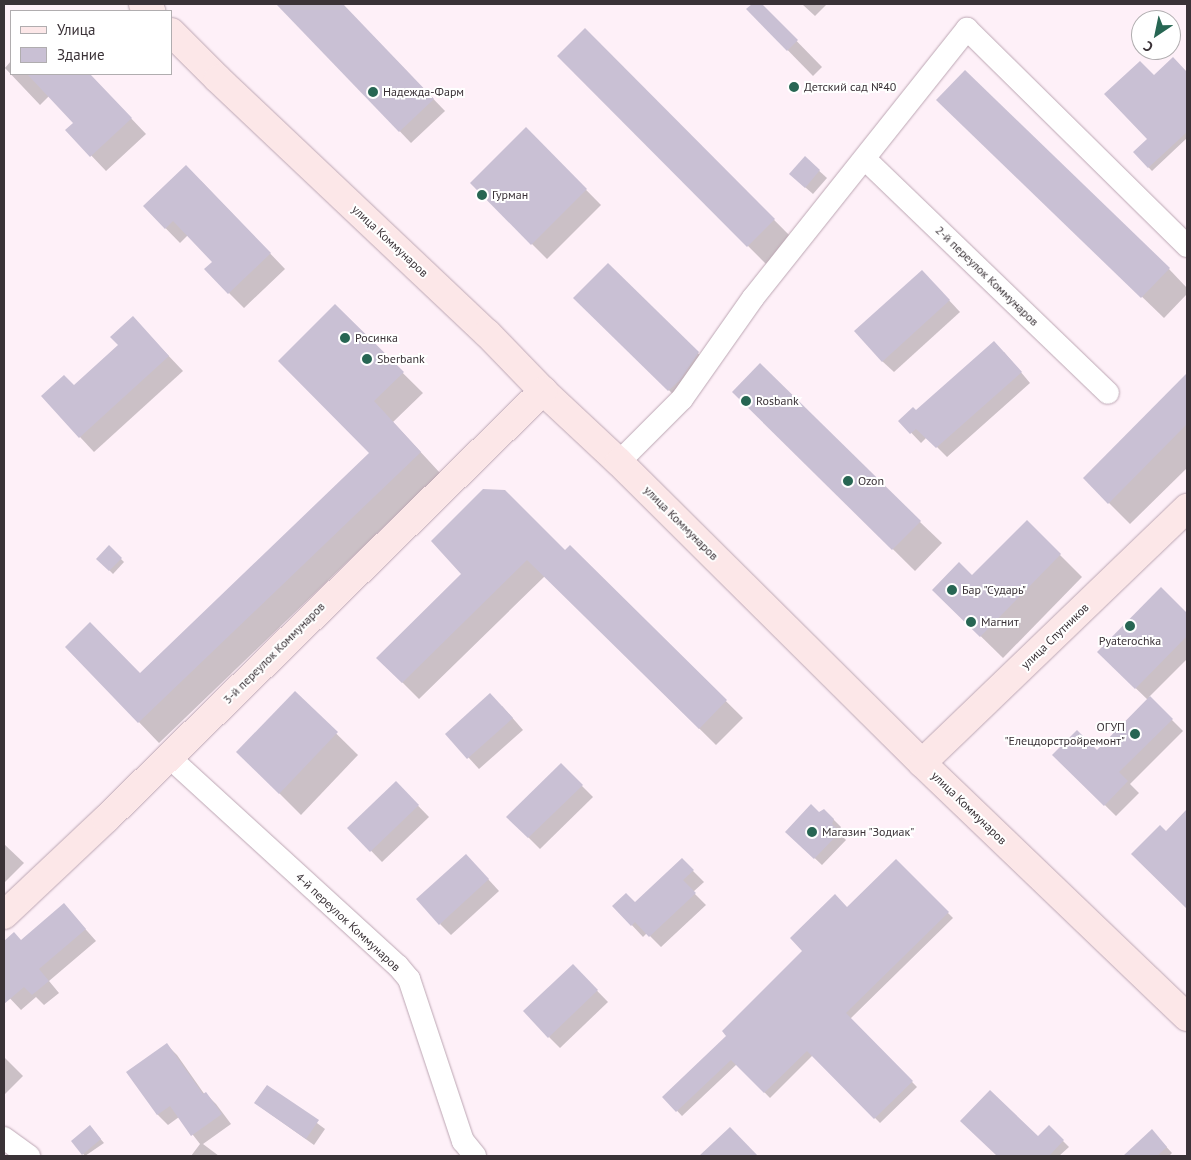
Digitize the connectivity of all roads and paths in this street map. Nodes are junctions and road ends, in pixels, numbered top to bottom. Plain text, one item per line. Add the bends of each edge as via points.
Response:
1 (172, 33) edge
2 (865, 159) junction
3 (1187, 246) edge
4 (543, 391) junction
5 (1108, 393) dead end
6 (620, 462) junction
7 (1187, 508) edge
8 (169, 757) junction
9 (922, 763) junction
10 (4, 915) edge
11 (1187, 1017) edge
12 (4, 1138) edge
13 (29, 1156) edge
14 (476, 1156) edge

1 - 4 main road, улица Коммунаров
2 - 3 street via 967,29
2 - 5 street, 2-й переулок Коммунаров
2 - 6 street via 753,298 682,399
4 - 6 main road, улица Коммунаров
4 - 8 main road, 3-й переулок Коммунаров
6 - 9 main road, улица Коммунаров
7 - 9 main road, улица Спутников
8 - 10 main road, 3-й переулок Коммунаров
8 - 14 street, 4-й переулок Коммунаров via 409,979 463,1141
9 - 11 main road, улица Коммунаров
12 - 13 street

